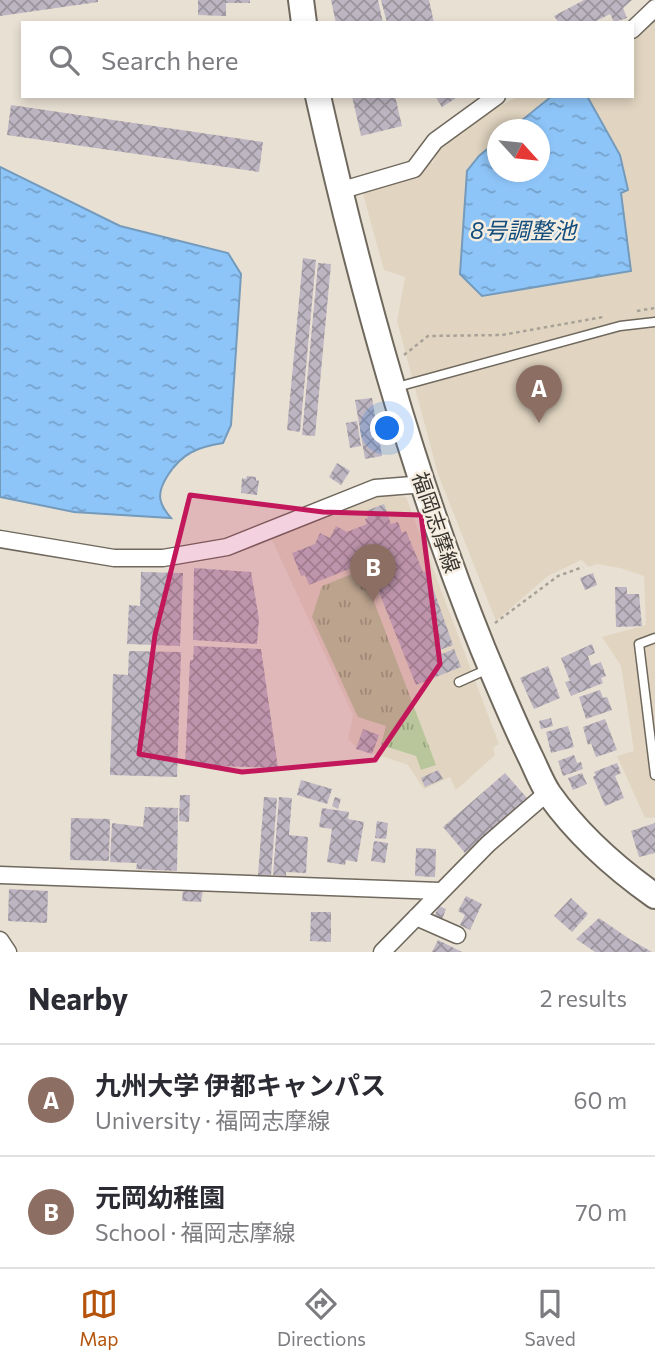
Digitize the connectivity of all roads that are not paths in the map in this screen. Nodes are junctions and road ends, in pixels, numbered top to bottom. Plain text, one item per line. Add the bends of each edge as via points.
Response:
1 (301, 0) edge
2 (655, 8) edge
3 (304, 21) edge
4 (634, 28) edge
5 (318, 98) edge
6 (494, 98) edge
7 (340, 191) junction
8 (655, 322) edge
9 (391, 378) junction
10 (425, 484) junction
11 (0, 539) edge
12 (655, 638) edge
13 (491, 668) junction
14 (459, 682) dead end
15 (655, 775) edge
16 (548, 792) junction
17 (0, 875) edge
18 (440, 891) junction
19 (655, 896) edge
20 (416, 917) junction
21 (457, 935) dead end
22 (0, 940) edge
23 (8, 952) edge
24 (382, 952) edge

1 - 3 main road
2 - 4 street
5 - 7 main road, 福岡志摩線
6 - 7 street via 435,141 414,169
7 - 9 main road, 福岡志摩線
8 - 9 lane
9 - 10 main road, 福岡志摩線
10 - 11 street via 375,488 227,547 174,556 114,558
10 - 13 main road, 福岡志摩線
12 - 15 lane via 639,644
13 - 14 lane
13 - 16 main road, 福岡志摩線
16 - 18 street
16 - 19 main road, 福岡志摩線 via 580,833
17 - 18 street
18 - 20 street
20 - 21 street
20 - 24 street
22 - 23 street

